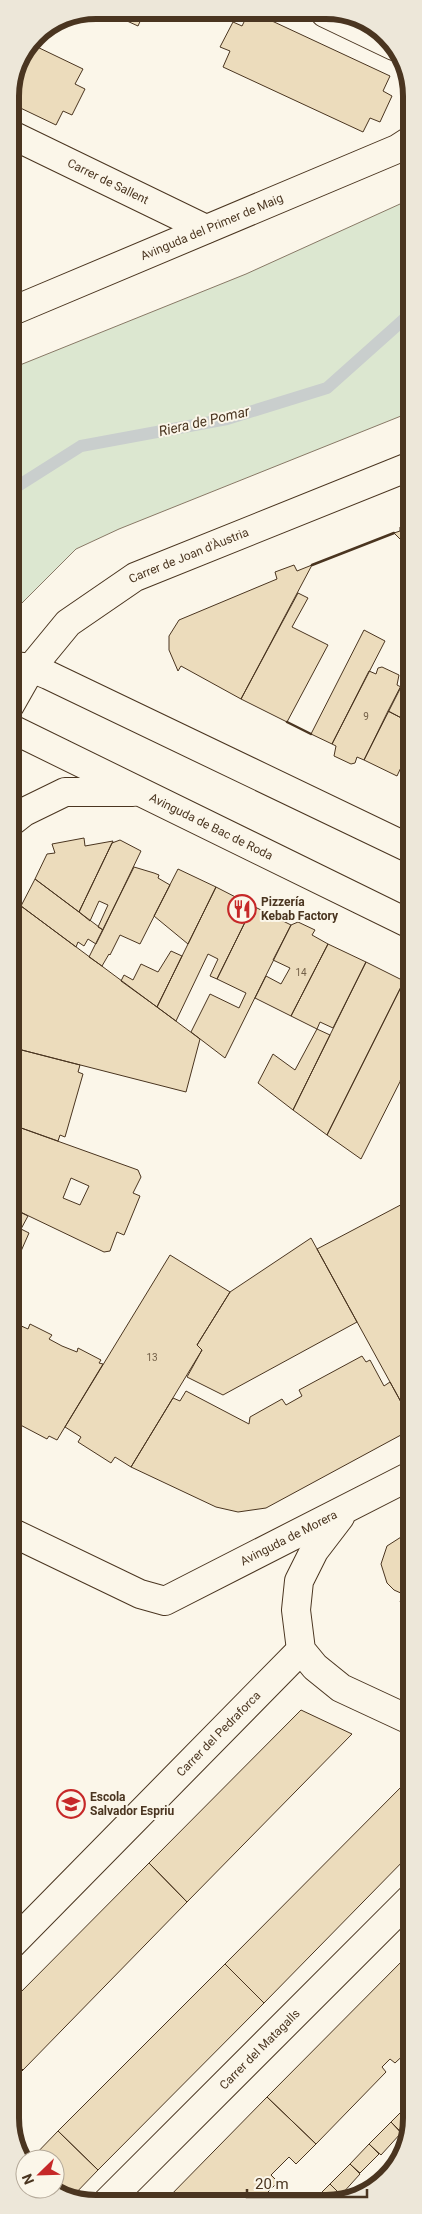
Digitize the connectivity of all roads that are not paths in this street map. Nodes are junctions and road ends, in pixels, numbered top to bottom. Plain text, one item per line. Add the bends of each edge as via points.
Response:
1 (339, 20) edge
2 (377, 38) edge
3 (19, 138) edge
4 (403, 146) edge
5 (206, 229) junction
6 (19, 308) edge
7 (403, 469) edge
8 (20, 667) edge
9 (19, 732) edge
10 (142, 793) junction
11 (19, 816) edge
12 (403, 845) edge
13 (403, 921) edge
14 (403, 1480) edge
15 (344, 1511) junction
16 (19, 1536) edge
17 (301, 1650) junction
18 (403, 1717) edge
19 (403, 1906) edge
20 (19, 1937) edge
21 (114, 2195) edge

1 - 2 street
3 - 5 street, Carrer de Sallent
4 - 5 street, Avinguda del Primer de Maig
5 - 6 street, Avinguda del Primer de Maig
7 - 8 street, Carrer de Joan d'Àustria via 135,577 68,623
8 - 12 street
9 - 10 street, Avinguda de Bac de Roda
10 - 11 street via 65,792
10 - 13 street, Avinguda de Bac de Roda
14 - 15 street, Avinguda de Morera
15 - 16 street, Avinguda de Morera via 165,1601 140,1594
15 - 17 street via 314,1551 299,1581 296,1610
17 - 18 street via 340,1688
17 - 20 street, Carrer del Pedraforca
19 - 21 street, Carrer del Matagalls

